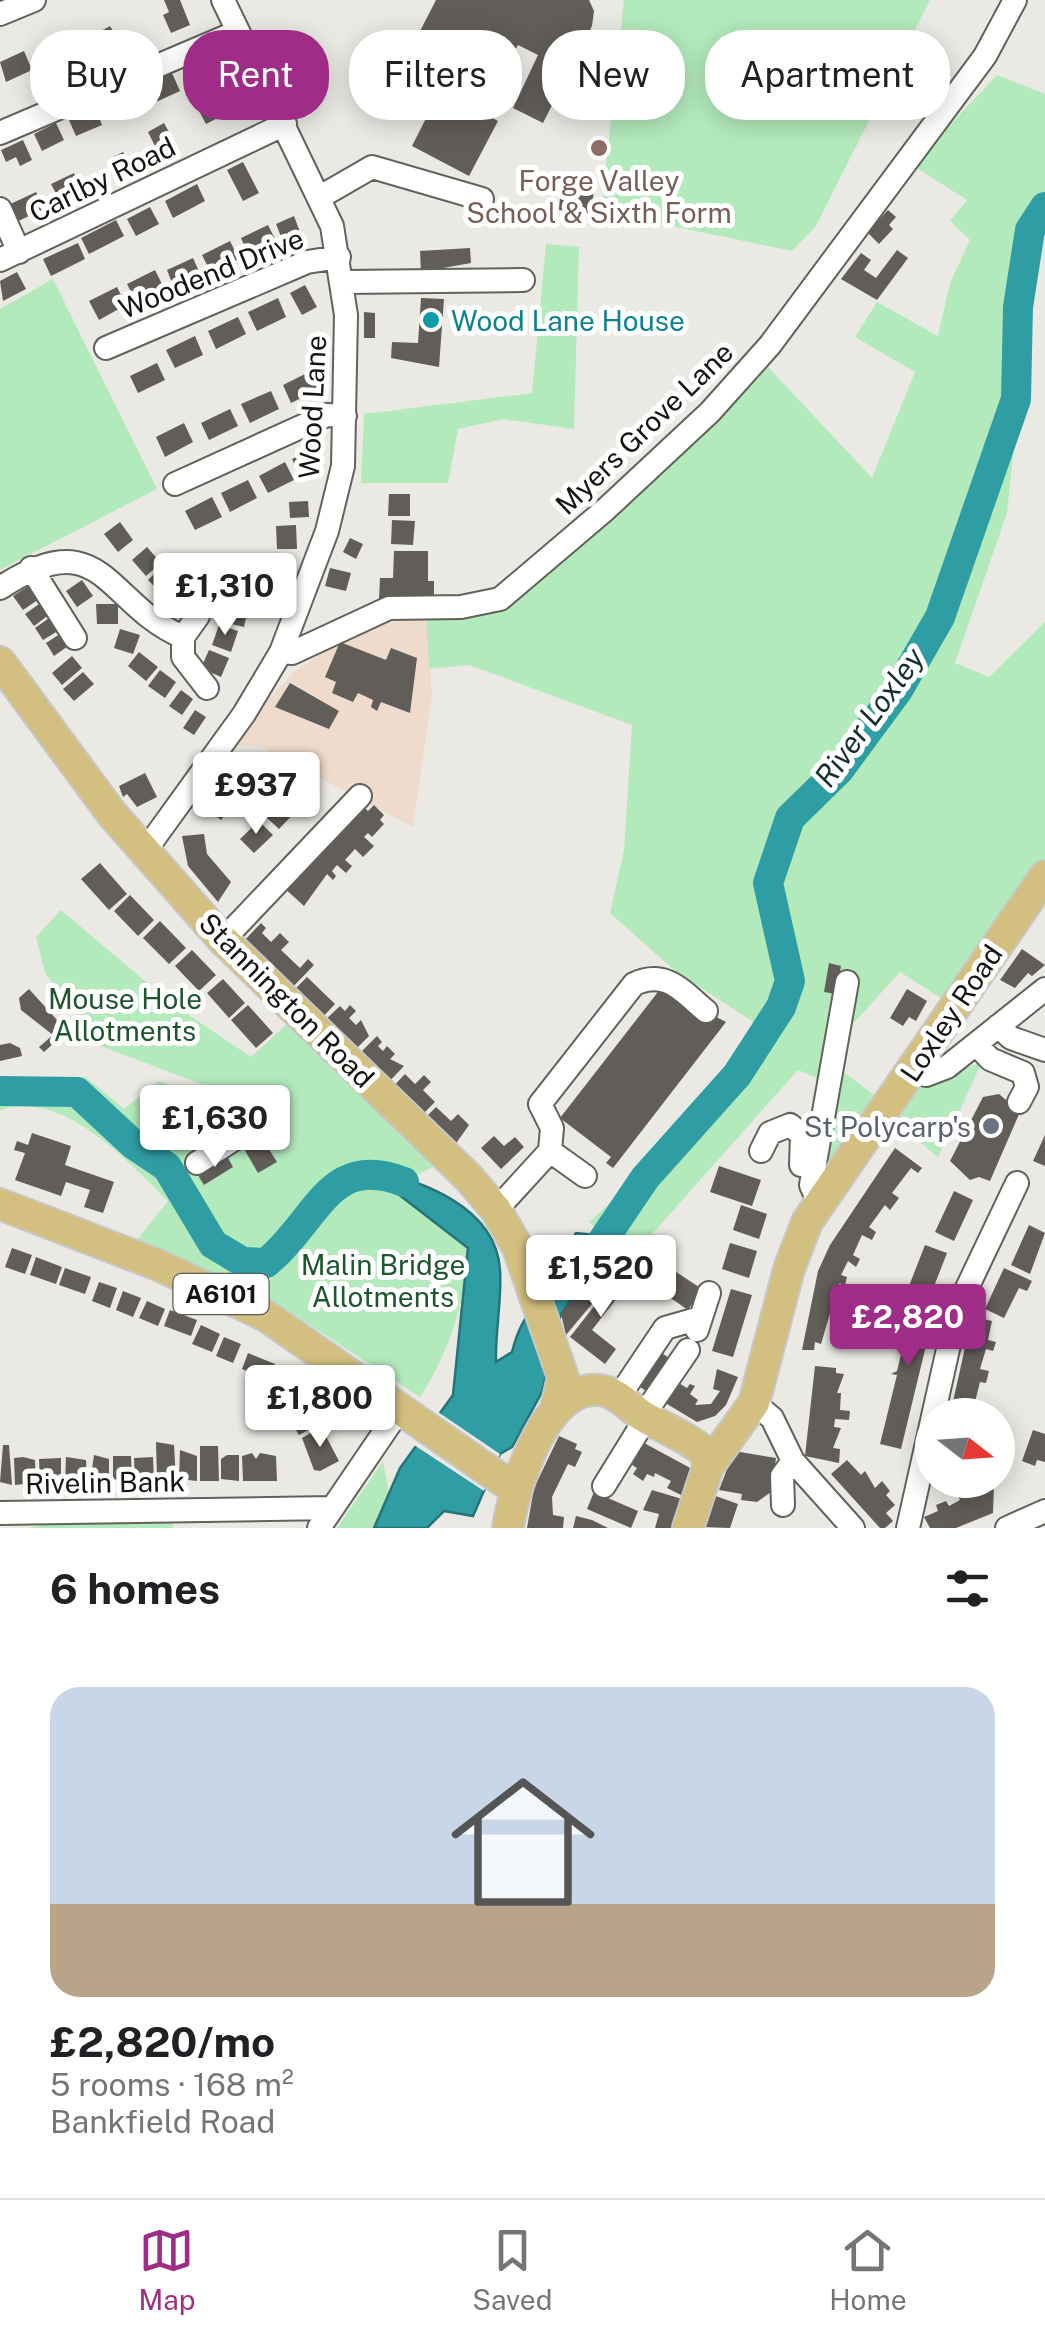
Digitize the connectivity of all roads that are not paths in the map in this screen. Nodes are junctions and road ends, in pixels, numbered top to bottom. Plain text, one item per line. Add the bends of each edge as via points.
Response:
1 (34, 0) edge
2 (223, 0) edge
3 (1015, 0) edge
4 (0, 14) edge
5 (236, 30) edge
6 (183, 55) edge
7 (282, 120) edge
8 (284, 124) junction
9 (0, 132) edge
10 (320, 198) junction
11 (482, 199) dead end
12 (0, 210) edge
13 (10, 256) edge
14 (338, 257) junction
15 (524, 280) dead end
16 (344, 282) junction
17 (106, 348) dead end
18 (345, 416) junction
19 (174, 484) dead end
20 (31, 568) junction
21 (214, 576) dead end
22 (0, 588) edge
23 (183, 637) junction
24 (75, 638) dead end
25 (281, 652) junction
26 (0, 662) edge
27 (207, 688) dead end
28 (360, 796) dead end
29 (146, 852) junction
30 (1045, 876) edge
31 (223, 940) junction
32 (847, 982) dead end
33 (1045, 988) edge
34 (706, 1011) dead end
35 (998, 1026) junction
36 (976, 1044) junction
37 (1045, 1050) edge
38 (911, 1072) junction
39 (1020, 1102) dead end
40 (272, 1104) dead end
41 (550, 1151) junction
42 (760, 1151) dead end
43 (197, 1163) dead end
44 (586, 1176) dead end
45 (1017, 1182) dead end
46 (818, 1201) junction
47 (0, 1204) edge
48 (496, 1210) junction
49 (709, 1293) dead end
50 (700, 1318) junction
51 (552, 1346) junction
52 (609, 1404) junction
53 (746, 1412) junction
54 (411, 1416) junction
55 (687, 1437) junction
56 (792, 1461) junction
57 (708, 1468) junction
58 (505, 1482) junction
59 (604, 1486) dead end
60 (783, 1505) dead end
61 (0, 1514) edge
62 (325, 1518) edge
63 (833, 1518) edge
64 (1042, 1518) edge
65 (508, 1528) edge
66 (688, 1528) edge
67 (853, 1528) edge
68 (908, 1528) edge
69 (1007, 1528) edge

1 - 4 street
2 - 5 street, Wood Lane
3 - 25 street, Myers Grove Lane via 985,56 770,346 606,509 500,599 389,608 292,653
6 - 9 street
7 - 8 street, Wood Lane
8 - 10 street, Wood Lane
8 - 13 street, Carlby Road
10 - 11 street via 372,167
10 - 14 street, Wood Lane
12 - 13 street
14 - 16 street, Wood Lane
14 - 17 street, Woodend Drive via 308,262
15 - 16 street
16 - 18 street, Wood Lane
18 - 19 street via 328,415
18 - 25 street, Wood Lane via 337,502
20 - 22 street
20 - 23 street via 64,561 95,570 161,628
20 - 24 street
21 - 23 street
23 - 27 street via 184,657
25 - 29 street, Wood Lane
26 - 29 main road, Stannington Road
28 - 31 street
29 - 31 main road, Stannington Road
30 - 38 main road, Loxley Road
31 - 48 main road, Stannington Road
32 - 46 street via 810,1185
33 - 35 street
34 - 41 street via 667,980 652,976 634,984 540,1104 552,1128
35 - 36 street
35 - 37 street
36 - 38 street via 936,1073
36 - 39 street via 990,1059 1023,1073 1027,1087
38 - 46 main road, Loxley Road
40 - 43 street via 250,1129
41 - 44 street
41 - 48 street
42 - 46 street via 770,1133 798,1128 804,1143 801,1184
45 - 68 street via 957,1309
46 - 53 main road, Loxley Road via 789,1268
47 - 54 main road, A6101 via 158,1265 266,1316
48 - 51 main road, Stannington Road via 518,1248
49 - 50 street
50 - 52 street via 691,1346
50 - 52 street via 665,1328
51 - 52 main road
51 - 52 main road, Stannington Road via 563,1378
52 - 55 main road
52 - 58 main road
52 - 59 street
53 - 55 main road via 706,1435
53 - 56 street via 772,1418
53 - 57 main road, Loxley Road
54 - 58 main road, A6101
54 - 62 street
55 - 57 main road via 706,1454
56 - 60 street via 782,1476
56 - 63 street
57 - 66 main road, Loxley Road
58 - 65 main road
61 - 62 street, Rivelin Bank
63 - 67 street
64 - 69 street

